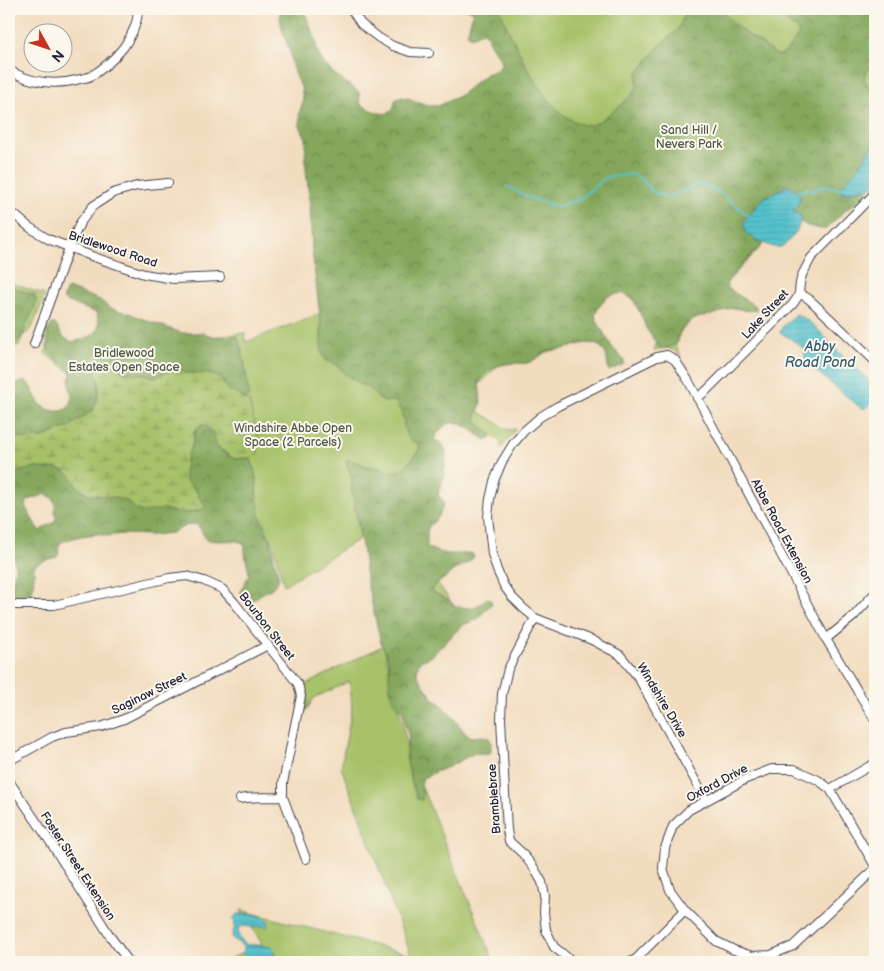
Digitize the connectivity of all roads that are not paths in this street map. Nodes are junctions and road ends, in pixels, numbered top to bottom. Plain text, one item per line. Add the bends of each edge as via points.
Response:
1 (138, 9) edge
2 (351, 9) edge
3 (429, 53) dead end
4 (9, 70) edge
5 (168, 184) dead end
6 (875, 193) edge
7 (9, 210) edge
8 (69, 248) junction
9 (220, 277) dead end
10 (800, 293) junction
11 (34, 344) dead end
12 (667, 355) joint
13 (875, 361) edge
14 (697, 398) junction
15 (875, 593) edge
16 (9, 605) edge
17 (535, 618) junction
18 (826, 639) junction
19 (268, 645) junction
20 (875, 720) edge
21 (9, 761) edge
22 (875, 763) edge
23 (9, 782) edge
24 (830, 789) junction
25 (283, 797) junction
26 (240, 799) dead end
27 (706, 800) junction
28 (306, 859) dead end
29 (875, 867) edge
30 (685, 910) junction
31 (128, 962) edge
32 (573, 962) edge
33 (630, 962) edge

1 - 4 street via 130,39 114,59 90,76 66,83 42,82 20,77
2 - 3 street via 362,24 393,46 410,52
5 - 8 street via 137,186 113,193 93,206 80,223
6 - 10 street, Lake Street via 812,258 802,275
7 - 8 street, Bridlewood Road via 29,227
8 - 9 street, Bridlewood Road via 144,274 174,279
8 - 11 street
10 - 13 street
10 - 14 street, Lake Street via 793,304
12 - 14 street, Abbe Road Extension via 688,380
12 - 17 street, Windshire Drive via 575,397 540,417 513,444 502,462 494,481 488,516 492,554 504,586
14 - 18 street, Abbe Road Extension
15 - 18 street
16 - 19 street, Bourbon Street via 54,605 187,576 222,589
17 - 27 street, Windshire Drive via 592,640 620,655 638,676
17 - 32 street, Bramblebrae via 508,669 502,694 507,830 509,841 534,868 542,882 546,930 554,947
18 - 20 street, Abbe Road Extension
19 - 21 street, Saginaw Street via 124,719 52,737
19 - 25 street, Bourbon Street via 298,684 301,696
22 - 24 street
23 - 31 street, Foster Street Extension
24 - 27 street, Oxford Drive via 794,769 772,769
24 - 29 street, Oxford Drive
25 - 26 street
25 - 28 street, Bourbon Street
27 - 30 street, Oxford Drive via 689,810 674,826 664,848 663,868 670,890
29 - 30 street, Oxford Drive via 793,946 771,955 752,956 716,941
30 - 33 street

